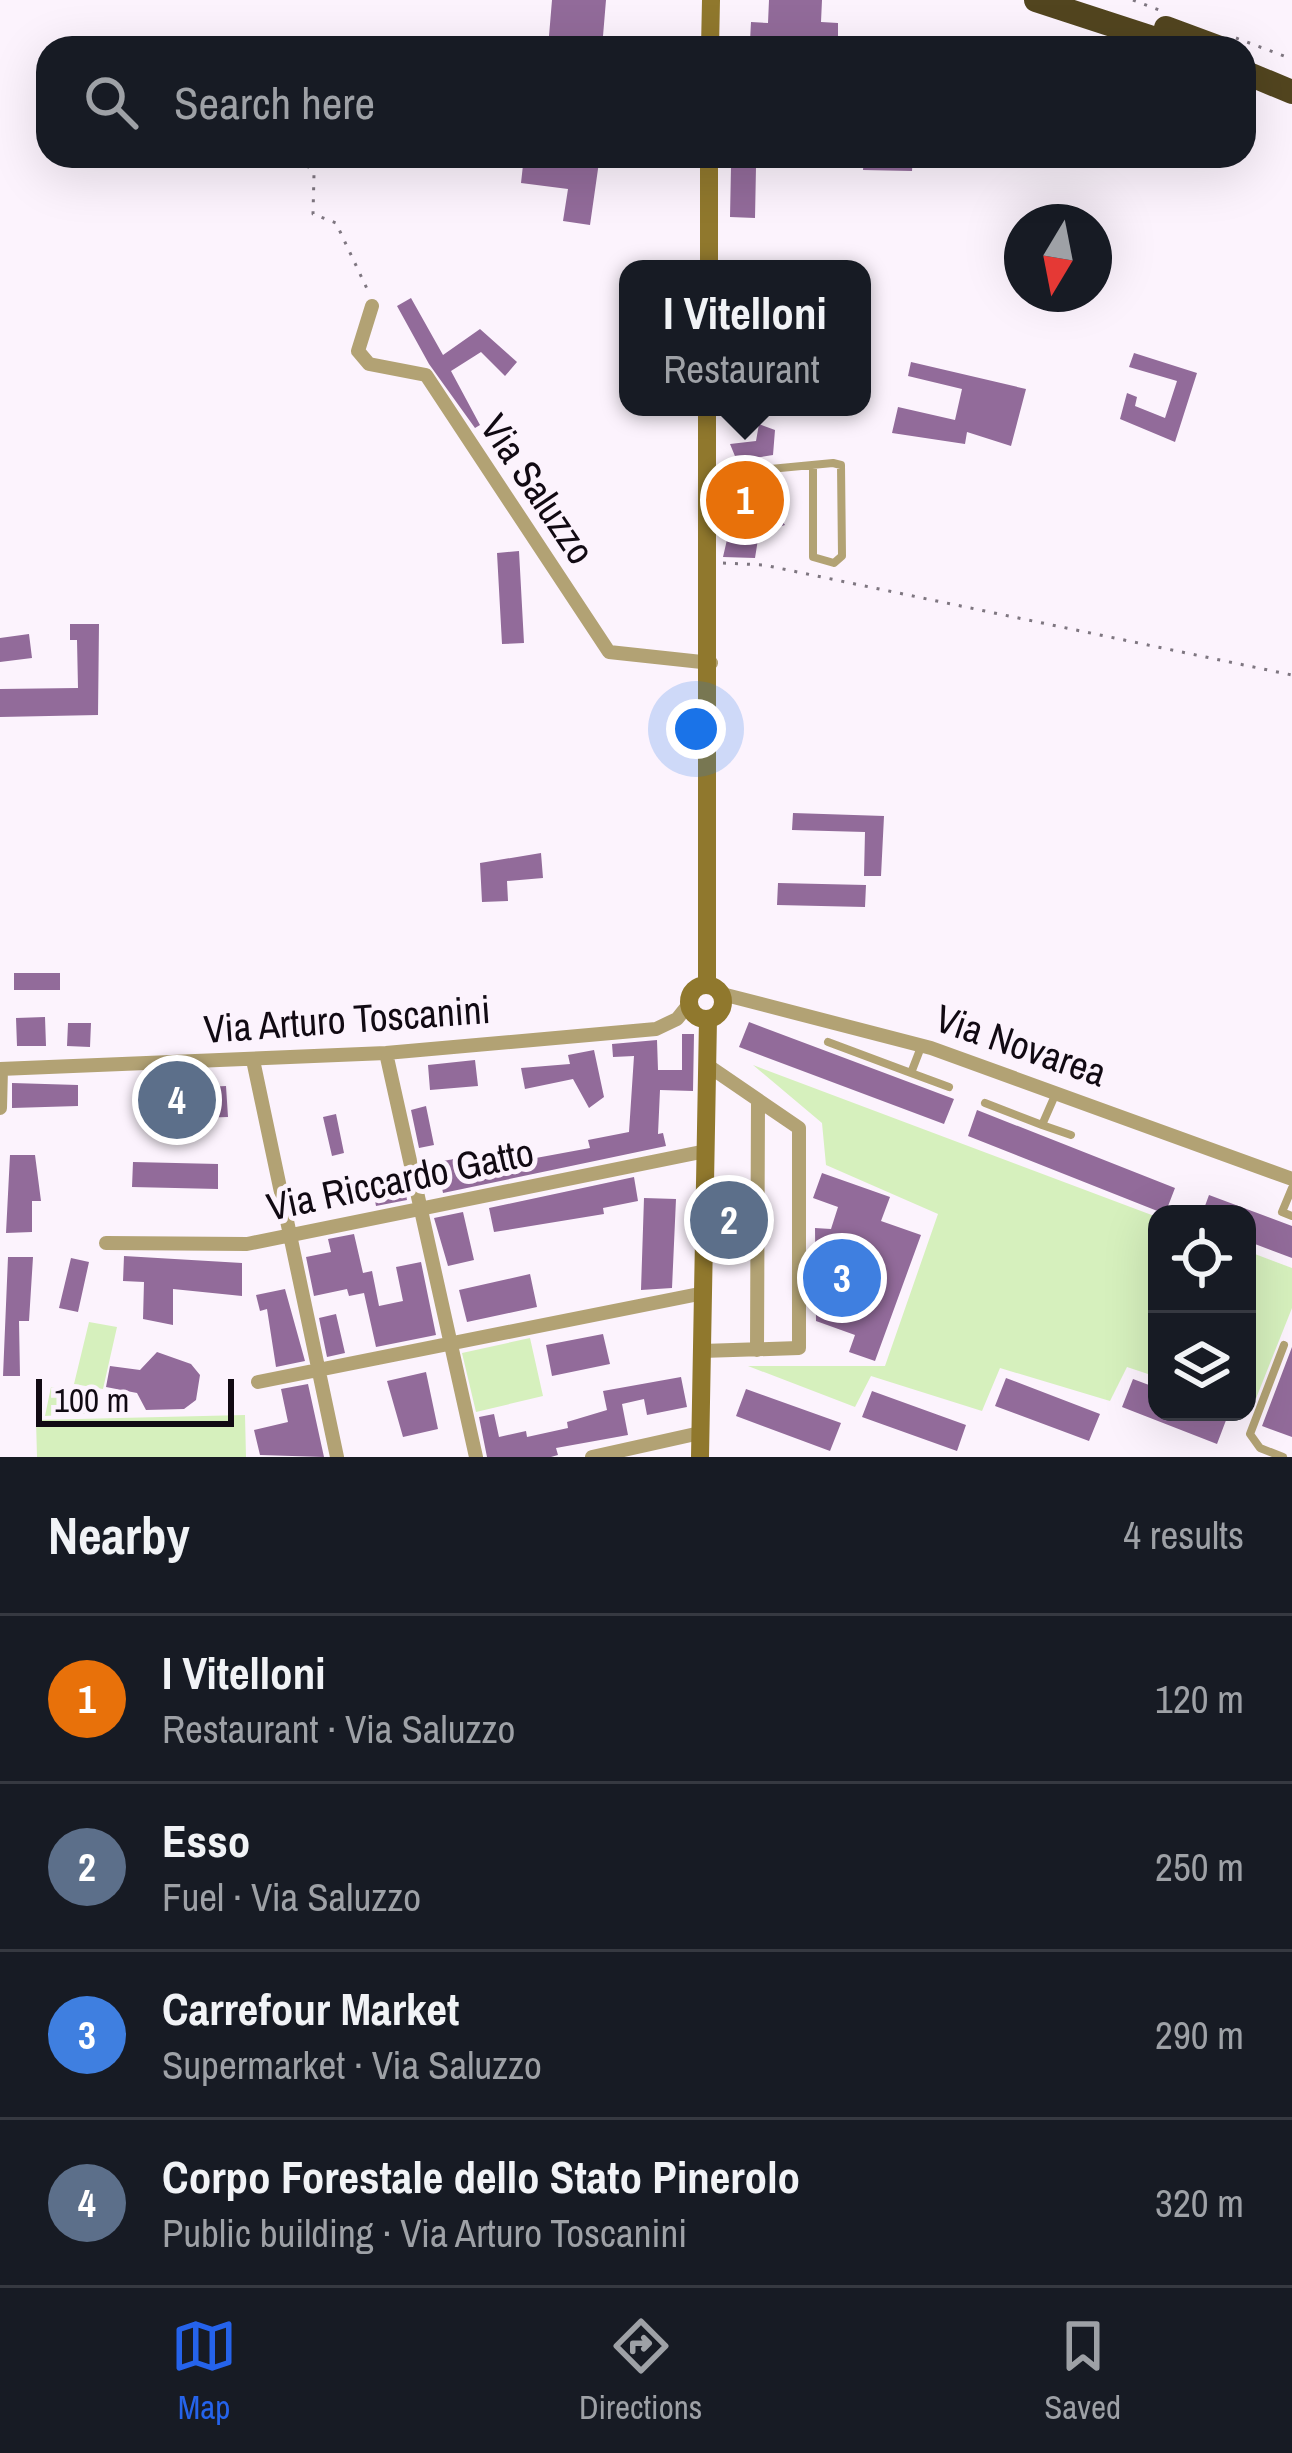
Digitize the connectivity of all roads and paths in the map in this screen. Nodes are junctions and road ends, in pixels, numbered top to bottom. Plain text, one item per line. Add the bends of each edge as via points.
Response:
1 (711, 0) edge
2 (1036, 0) edge
3 (1084, 0) edge
4 (710, 36) edge
5 (1146, 36) edge
6 (1186, 36) edge
7 (1256, 63) edge
8 (1256, 77) edge
9 (1292, 78) edge
10 (1292, 92) edge
11 (309, 168) edge
12 (710, 168) edge
13 (709, 260) edge
14 (372, 306) joint
15 (707, 416) edge
16 (813, 465) junction
17 (707, 475) junction
18 (706, 562) junction
19 (711, 663) junction
20 (1292, 675) edge
21 (714, 990) junction
22 (689, 1004) junction
23 (707, 1019) junction
24 (828, 1042) dead end
25 (922, 1045) junction
26 (386, 1052) junction
27 (253, 1060) junction
28 (707, 1065) junction
29 (0, 1069) edge
30 (911, 1073) junction
31 (949, 1087) dead end
32 (1056, 1091) junction
33 (758, 1102) junction
34 (985, 1103) dead end
35 (0, 1108) edge
36 (1042, 1125) junction
37 (1071, 1135) dead end
38 (706, 1151) junction
39 (1292, 1184) edge
40 (420, 1208) junction
41 (1292, 1216) edge
42 (291, 1235) junction
43 (106, 1243) dead end
44 (704, 1293) junction
45 (450, 1343) junction
46 (1284, 1345) dead end
47 (758, 1350) junction
48 (702, 1351) junction
49 (320, 1371) junction
50 (258, 1382) dead end
51 (700, 1433) junction
52 (337, 1457) edge
53 (476, 1457) edge
54 (592, 1457) edge
55 (700, 1457) edge
56 (1283, 1457) edge

1 - 4 main road
2 - 5 highway
3 - 6 highway
7 - 9 highway
8 - 10 highway
11 - 14 path via 313,214 336,223 351,244
12 - 13 main road
14 - 19 street, Via Saluzzo via 358,351 369,364 426,375 609,652
15 - 17 main road
16 - 16 lane via 813,557 834,563 842,556 842,468
16 - 17 lane
17 - 18 main road
18 - 19 main road
18 - 20 path via 764,565
19 - 21 main road
21 - 22 main road via 693,991
21 - 23 main road via 722,1011
21 - 25 street, Via Novarea
22 - 23 main road
22 - 26 street, Via Arturo Toscanini via 656,1029
23 - 28 main road
24 - 30 lane
25 - 30 lane
25 - 32 street, Via Novarea
26 - 27 street, Via Arturo Toscanini
26 - 40 street
27 - 29 street, Via Arturo Toscanini
27 - 42 street
28 - 33 street
28 - 38 main road
29 - 35 street
30 - 31 lane
32 - 36 lane
32 - 39 street, Via Novarea
33 - 47 street
33 - 47 street via 799,1128 799,1348
34 - 36 lane
36 - 37 lane
38 - 40 street, Via Riccardo Gatto
38 - 44 main road
39 - 41 lane via 1282,1212
40 - 42 street, Via Riccardo Gatto
40 - 45 street
42 - 43 street, Via Riccardo Gatto via 247,1244
42 - 49 street
44 - 45 street
44 - 48 main road
45 - 49 street
45 - 53 street
46 - 56 lane via 1250,1434
47 - 48 street
48 - 51 main road
49 - 50 street
49 - 52 street
51 - 54 street
51 - 55 main road

